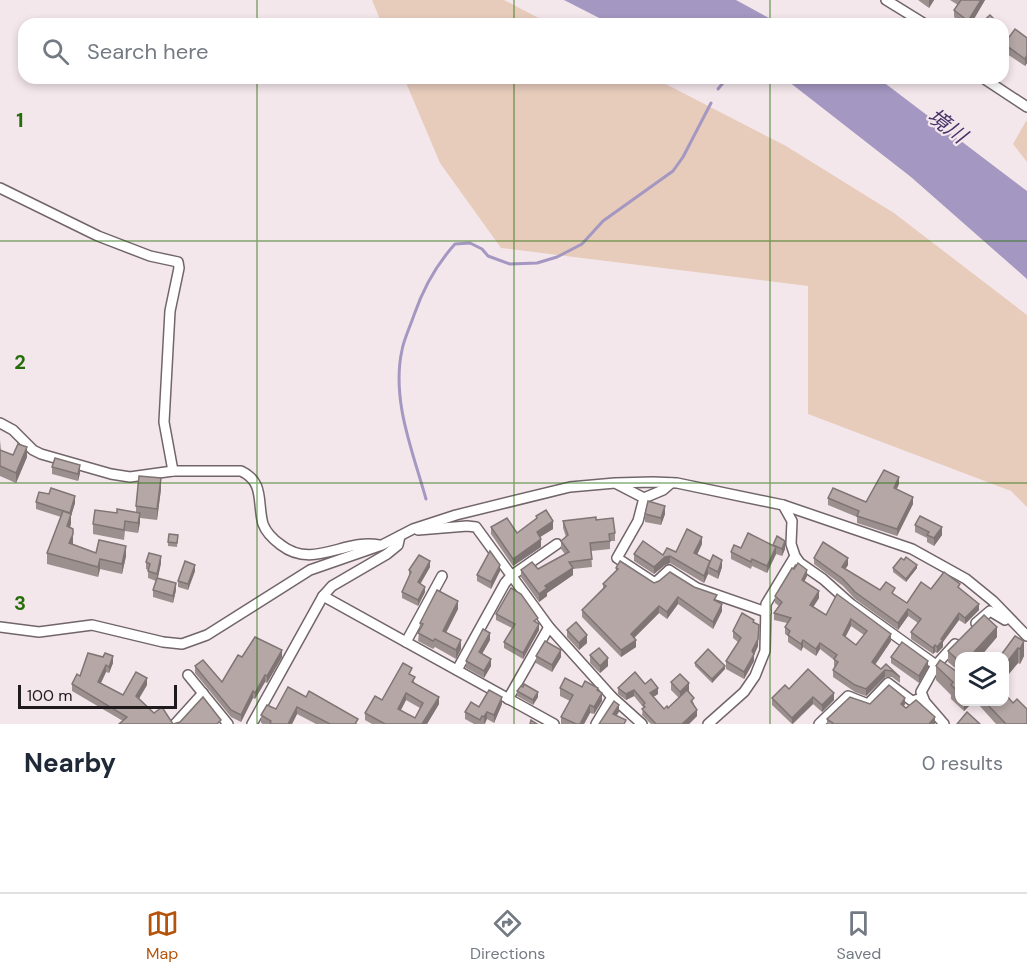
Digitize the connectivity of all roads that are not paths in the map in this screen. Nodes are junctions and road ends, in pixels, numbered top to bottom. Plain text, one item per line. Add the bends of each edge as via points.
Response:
1 (886, 0) edge
2 (903, 4) edge
3 (918, 18) edge
4 (992, 84) edge
5 (1027, 107) edge
6 (0, 188) edge
7 (0, 423) edge
8 (173, 471) junction
9 (615, 483) junction
10 (671, 483) junction
11 (644, 498) junction
12 (783, 505) junction
13 (413, 529) junction
14 (400, 536) junction
15 (557, 544) dead end
16 (382, 545) junction
17 (795, 556) junction
18 (442, 576) dead end
19 (511, 576) junction
20 (323, 596) junction
21 (766, 612) junction
22 (0, 627) edge
23 (549, 627) junction
24 (968, 631) edge
25 (1027, 636) edge
26 (960, 640) edge
27 (406, 642) junction
28 (936, 665) junction
29 (457, 669) junction
30 (188, 675) dead end
31 (203, 693) junction
32 (612, 697) junction
33 (922, 698) junction
34 (508, 699) junction
35 (175, 724) edge
36 (228, 724) edge
37 (252, 724) edge
38 (554, 724) edge
39 (596, 724) edge
40 (642, 724) edge
41 (708, 724) edge
42 (819, 724) edge
43 (944, 724) edge

1 - 2 street
2 - 3 street
4 - 5 street
6 - 8 street via 98,236 178,262 170,311 164,422
7 - 8 street via 41,454 111,474 130,477
8 - 16 street via 241,471 250,476 256,484 263,525 290,552 302,556 369,543
9 - 10 street
9 - 11 street
9 - 13 street via 570,487 520,498
10 - 11 street
10 - 12 street
11 - 21 street via 638,521 617,558 655,583 669,570 697,588
12 - 17 street via 792,521
12 - 25 street via 912,549 966,579
13 - 14 street
13 - 19 street via 476,527
14 - 16 street
14 - 20 street via 398,544 387,554 332,586
15 - 19 street
16 - 22 street via 310,570 196,641 163,642 92,625 39,632
17 - 21 street via 766,604
17 - 28 street via 851,604
18 - 27 street
19 - 23 street
19 - 29 street
20 - 27 street
20 - 37 street
21 - 41 street via 765,651 755,676 744,692
23 - 32 street
23 - 34 street
24 - 25 street via 990,611
26 - 28 street
27 - 29 street
28 - 33 street via 921,692
29 - 34 street
30 - 31 street
31 - 35 street
31 - 36 street
32 - 39 street
32 - 40 street
33 - 42 street via 912,701 888,683 868,704 848,696
33 - 43 street
34 - 38 street

